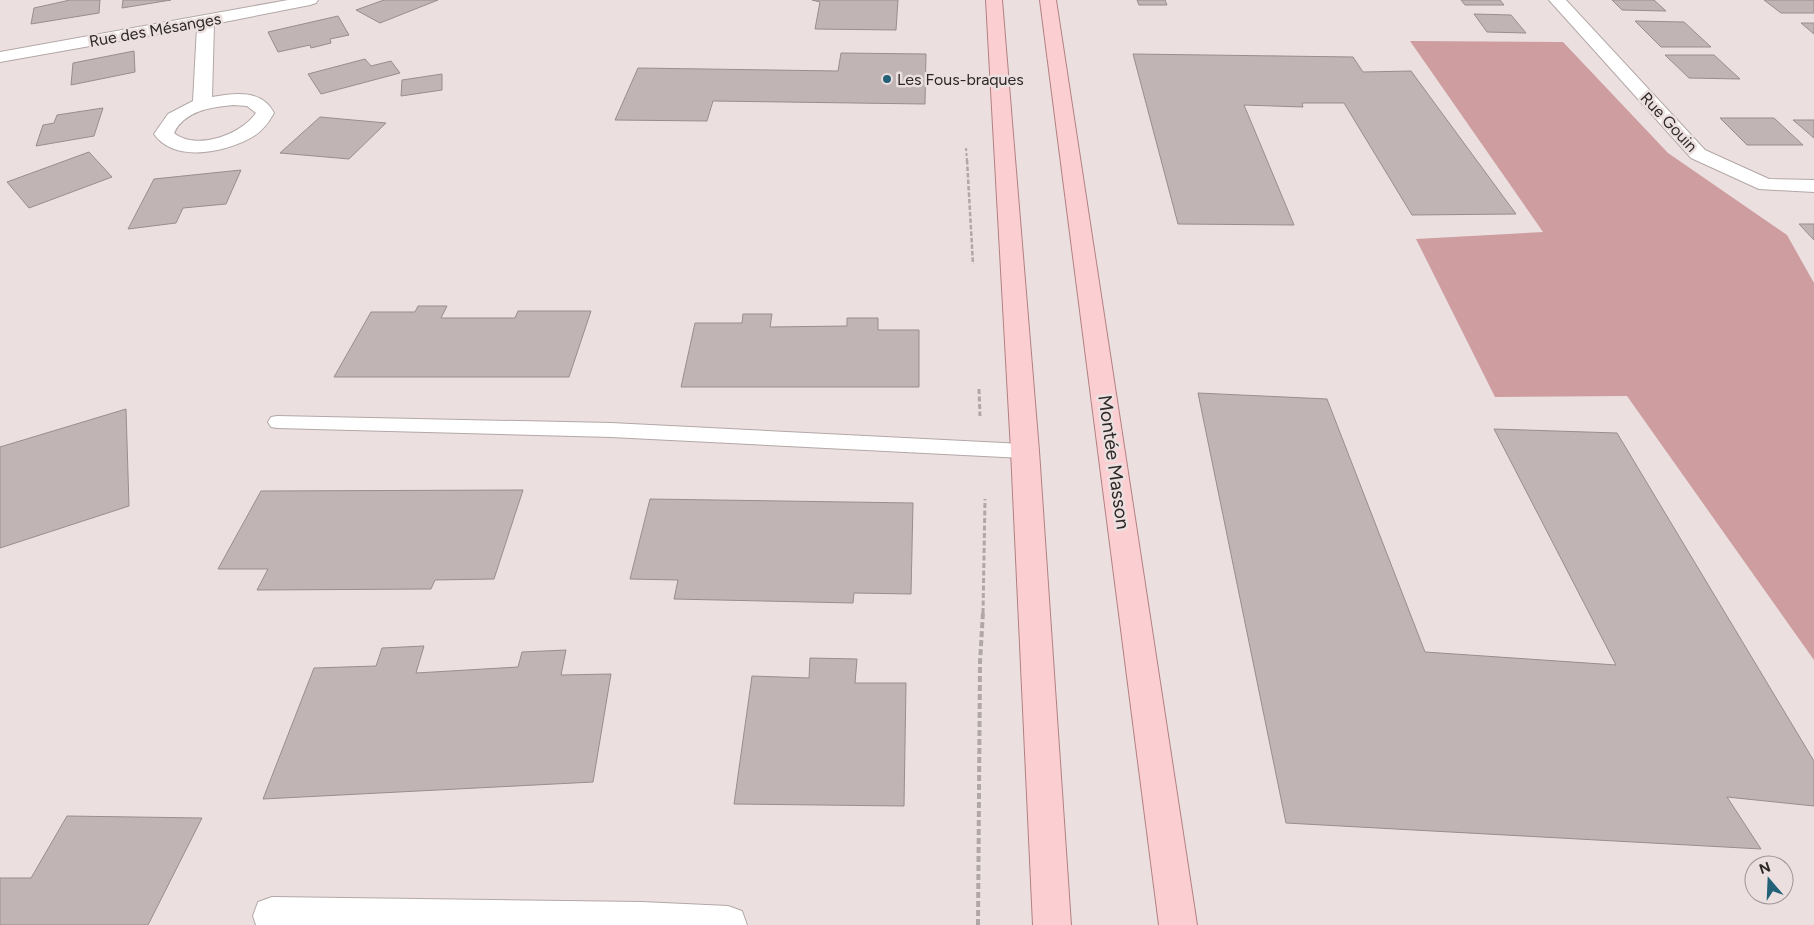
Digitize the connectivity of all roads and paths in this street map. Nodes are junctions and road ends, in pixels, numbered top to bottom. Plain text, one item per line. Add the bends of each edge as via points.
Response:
1 (310, 0) edge
2 (994, 0) edge
3 (1048, 0) edge
4 (1557, 0) edge
5 (206, 20) junction
6 (0, 57) edge
7 (202, 104) dead end
8 (1814, 186) edge
9 (277, 422) dead end
10 (1025, 451) junction
11 (985, 491) dead end
12 (272, 916) dead end
13 (728, 925) edge
14 (978, 925) edge
15 (1052, 925) edge
16 (1178, 925) edge

1 - 5 street, Rue des Mésanges
2 - 10 main road
3 - 16 main road, Montée Masson
4 - 8 street, Rue Gouin via 1698,154 1766,185
5 - 6 street, Rue des Mésanges
5 - 7 street
9 - 10 lane via 610,430
10 - 15 main road
11 - 14 path
12 - 13 street

